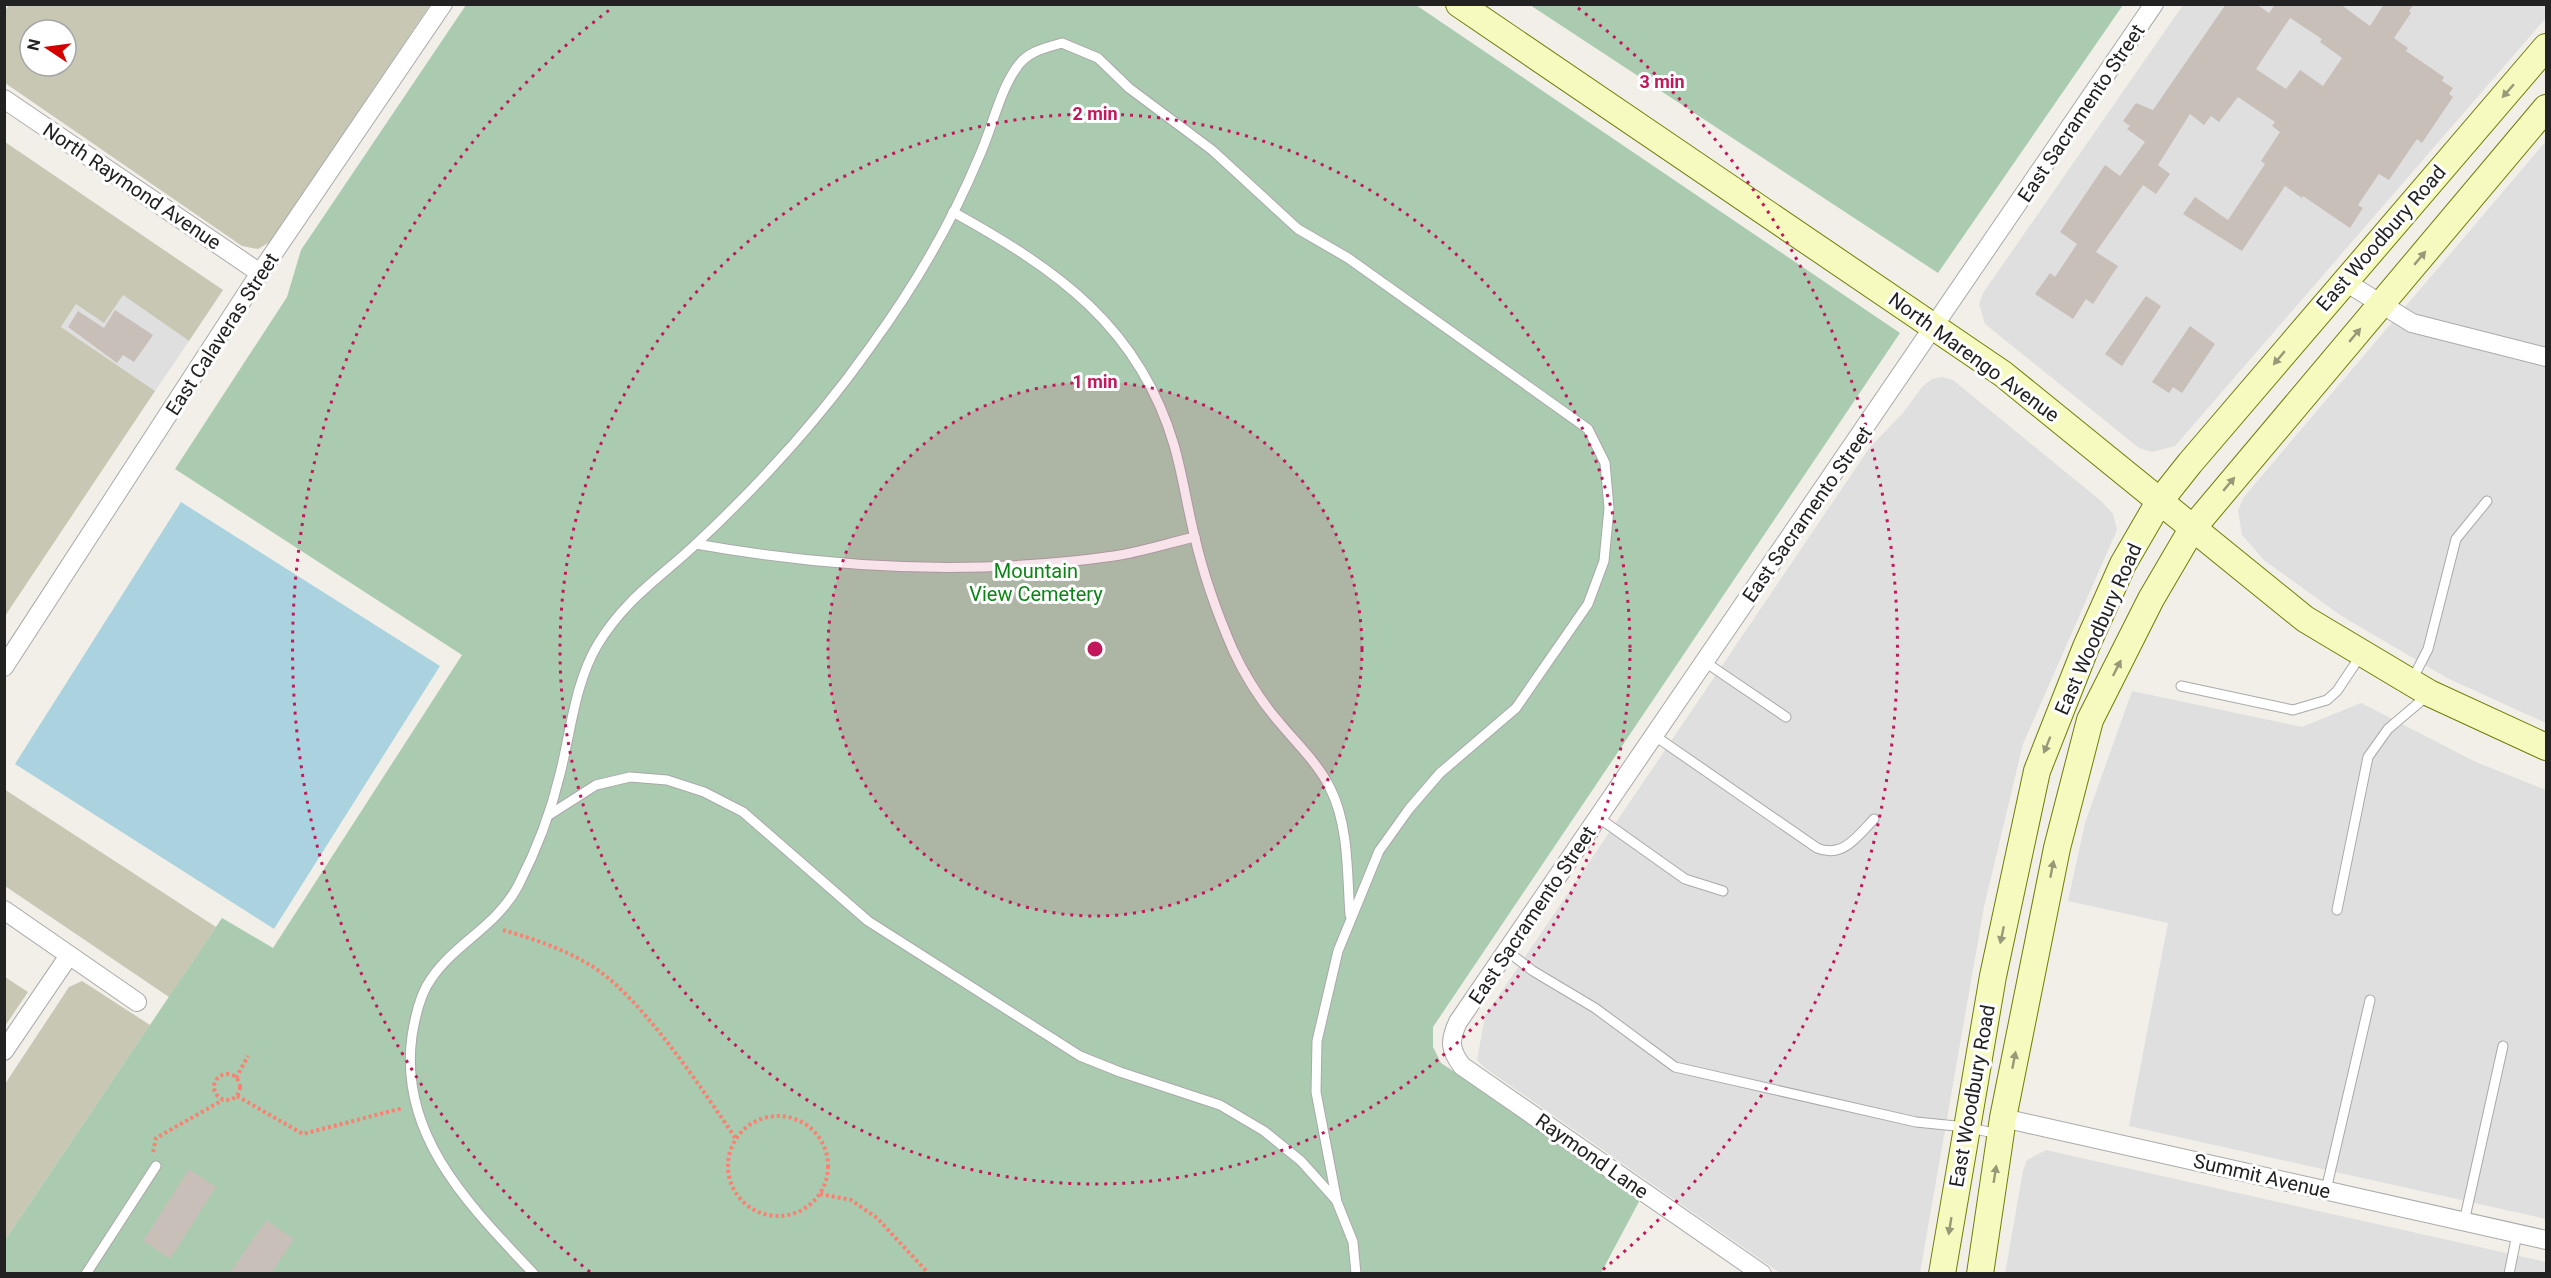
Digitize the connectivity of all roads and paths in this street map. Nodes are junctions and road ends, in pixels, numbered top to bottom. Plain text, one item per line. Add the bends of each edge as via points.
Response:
1 (443, 4) edge
2 (1459, 4) edge
3 (2154, 4) edge
4 (2547, 47) edge
5 (4, 99) edge
6 (2547, 108) edge
7 (953, 212) junction
8 (260, 273) junction
9 (2344, 281) junction
10 (2383, 303) junction
11 (1935, 328) junction
12 (2547, 357) edge
13 (2487, 501) dead end
14 (2159, 502) junction
15 (2192, 529) junction
16 (1195, 537) junction
17 (696, 544) junction
18 (2362, 653) junction
19 (1705, 662) junction
20 (4, 667) edge
21 (2181, 686) dead end
22 (2420, 688) junction
23 (1786, 717) dead end
24 (1655, 735) junction
25 (2547, 747) edge
26 (549, 815) junction
27 (1599, 818) junction
28 (1874, 819) dead end
29 (1723, 891) dead end
30 (4, 910) edge
31 (2337, 910) dead end
32 (1350, 916) junction
33 (488, 926) junction
34 (1507, 951) junction
35 (68, 957) junction
36 (2370, 1000) dead end
37 (137, 1002) dead end
38 (1458, 1022) joint
39 (2503, 1046) dead end
40 (4, 1051) edge
41 (248, 1056) dead end
42 (236, 1078) junction
43 (237, 1096) junction
44 (223, 1100) junction
45 (416, 1107) junction
46 (2002, 1126) junction
47 (1966, 1127) junction
48 (736, 1139) junction
49 (156, 1166) joint
50 (2326, 1190) junction
51 (820, 1194) junction
52 (1337, 1202) junction
53 (2464, 1222) junction
54 (2520, 1234) junction
55 (2547, 1240) edge
56 (86, 1274) edge
57 (534, 1274) edge
58 (929, 1274) edge
59 (1356, 1274) edge
60 (1762, 1274) edge
61 (1942, 1274) edge
62 (1980, 1274) edge
63 (2509, 1274) edge

1 - 8 street, East Calaveras Street
2 - 11 main road, North Marengo Avenue
3 - 11 street, East Sacramento Street
4 -> 9 main road, East Woodbury Road
5 - 8 street, North Raymond Avenue
10 -> 6 main road, East Woodbury Road
7 - 16 lane via 1056,275 1095,309 1128,348 1173,443
7 - 17 lane via 930,258 841,388
7 - 32 lane via 1016,68 1030,53 1062,43 1098,58 1129,88 1212,150 1298,229 1348,258 1588,429 1605,463 1609,508 1604,561 1588,604 1516,708 1440,773 1409,809 1379,851
8 - 20 street, East Calaveras Street
9 - 10 street
9 -> 14 main road, East Woodbury Road
10 - 12 street via 2412,323
15 -> 10 main road, East Woodbury Road
11 - 14 main road, North Marengo Avenue via 2003,374
11 - 19 street, East Sacramento Street
13 - 22 lane via 2456,539
14 - 15 main road, North Marengo Avenue
14 -> 47 main road, East Woodbury Road via 2124,564 2037,771 1993,976
15 - 18 main road, North Marengo Avenue via 2305,619
46 -> 15 main road, East Woodbury Road via 2057,848 2090,720 2151,599
16 - 17 lane via 1115,555 897,569 775,559
16 - 32 lane via 1211,597 1254,691 1332,790 1343,827
17 - 26 lane via 616,616 595,649 579,692
18 - 21 lane via 2337,692 2327,700 2293,710
18 - 22 main road, North Marengo Avenue
19 - 23 lane
19 - 24 street, East Sacramento Street
22 - 25 main road, North Marengo Avenue
22 - 31 lane via 2368,757
24 - 27 street, East Sacramento Street
24 - 28 lane via 1829,853 1842,850
26 - 33 lane via 517,887
26 - 52 lane via 596,785 630,777 667,780 704,792 743,812 868,921 1080,1056 1220,1105 1264,1131 1301,1161
27 - 29 lane via 1684,879
27 - 34 street, East Sacramento Street
30 - 35 street
32 - 52 lane via 1317,1041 1316,1092
33 - 45 lane via 430,979 419,1006 412,1037 411,1069
33 - 48 path via 539,940 613,981 640,1010
34 - 38 street, East Sacramento Street
34 - 47 lane via 1676,1067 1916,1122
35 - 37 street
35 - 40 street
36 - 50 lane
38 - 60 street, Raymond Lane via 1451,1037 1451,1051 1462,1066
39 - 53 lane
41 - 42 path
42 - 43 path via 240,1085
42 - 44 path via 224,1075 217,1079 215,1092
43 - 44 path
43 - 45 path via 303,1134 386,1110
44 - 49 path via 156,1138
45 - 57 lane via 426,1138 462,1196
46 - 47 lane
46 - 50 street, Summit Avenue
62 -> 46 main road, East Woodbury Road
47 -> 61 main road, East Woodbury Road
48 - 51 path via 728,1157 729,1176 736,1194 750,1208 768,1216 788,1216 806,1208
48 - 51 path via 750,1124 767,1117 788,1116 805,1124 820,1138 827,1156 827,1176
49 - 56 lane
50 - 53 street, Summit Avenue
51 - 58 path via 851,1200 877,1218
52 - 59 lane via 1353,1242
53 - 54 street, Summit Avenue
54 - 55 street, Summit Avenue
54 - 63 lane

